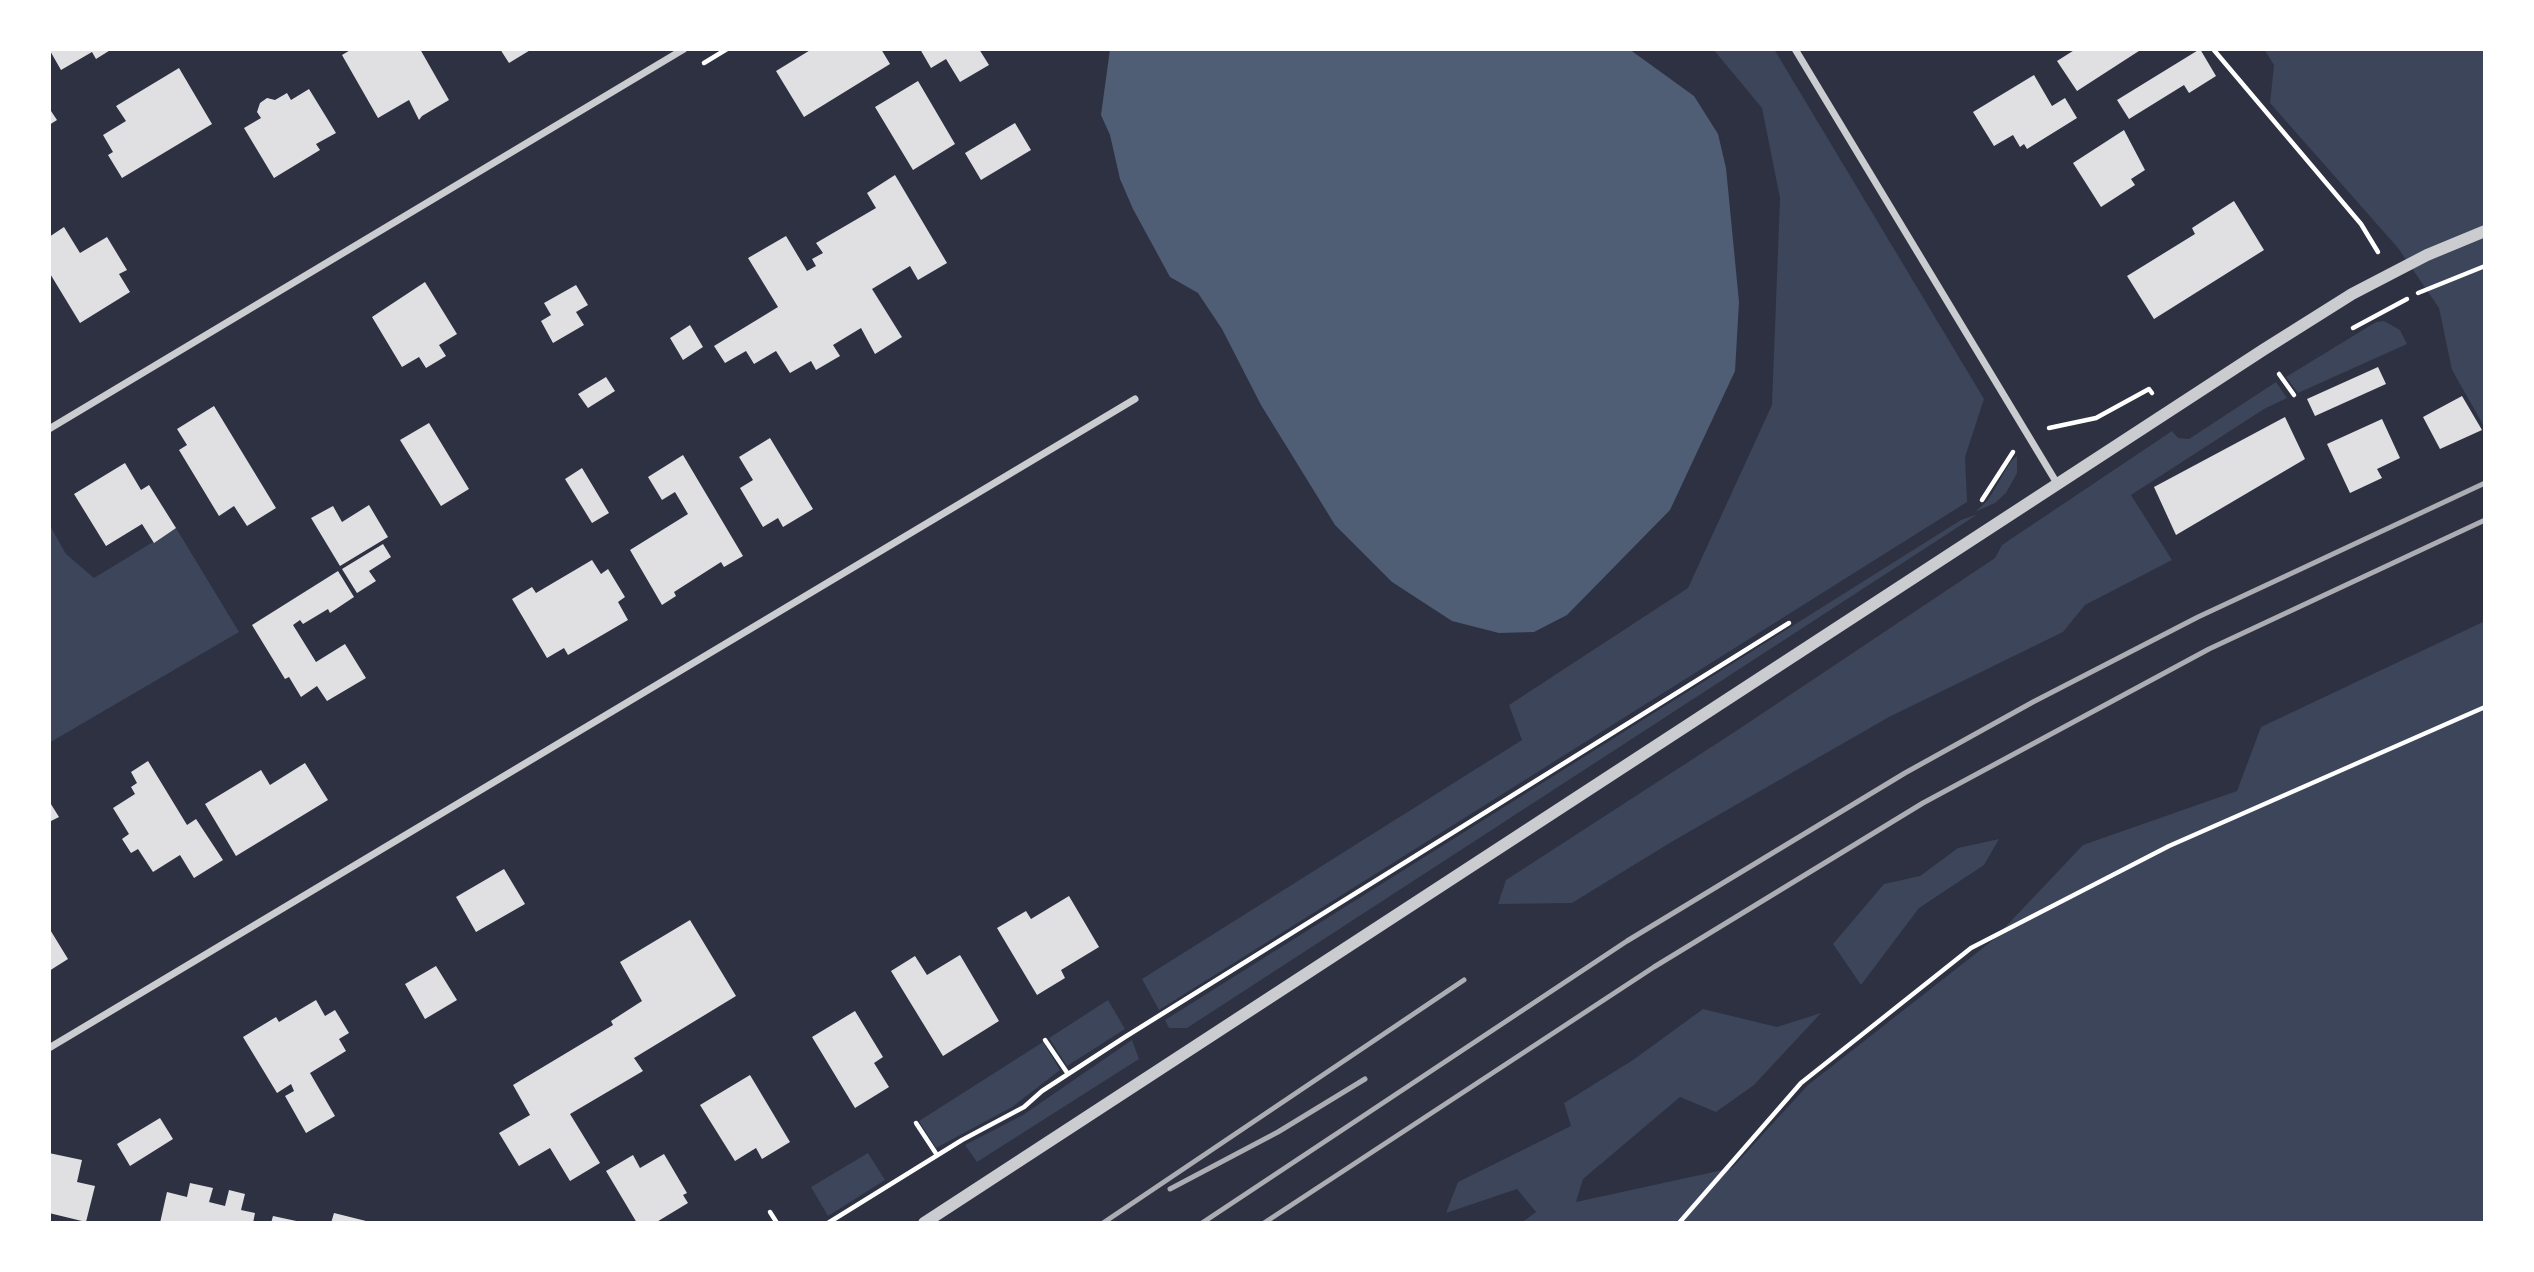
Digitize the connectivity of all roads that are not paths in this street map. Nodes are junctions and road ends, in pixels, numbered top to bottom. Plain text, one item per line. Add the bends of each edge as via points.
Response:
1 (684, 49) edge
2 (1795, 49) edge
3 (2485, 231) edge
4 (1135, 399) dead end
5 (49, 429) edge
6 (2058, 485) junction
7 (49, 1048) edge
8 (924, 1223) edge

1 - 5 street
2 - 6 street
3 - 6 street via 2352,294
4 - 7 street
6 - 8 street

